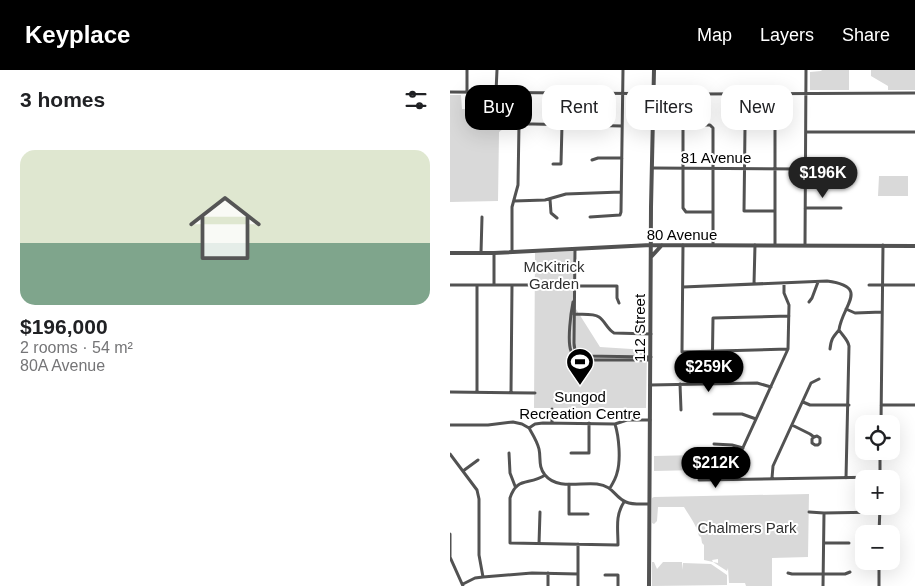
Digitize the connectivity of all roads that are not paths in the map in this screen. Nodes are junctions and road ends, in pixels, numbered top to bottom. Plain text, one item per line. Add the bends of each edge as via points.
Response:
1 (467, 70) edge
2 (497, 70) edge
3 (624, 70) edge
4 (654, 70) edge
5 (806, 70) edge
6 (467, 85) edge
7 (496, 85) edge
8 (654, 85) edge
9 (450, 92) edge
10 (465, 92) edge
11 (532, 92) edge
12 (623, 93) junction
13 (626, 93) edge
14 (915, 93) edge
15 (793, 94) edge
16 (806, 94) junction
17 (616, 126) edge
18 (622, 126) junction
19 (711, 126) edge
20 (519, 130) edge
21 (562, 130) edge
22 (653, 130) edge
23 (683, 130) edge
24 (745, 130) edge
25 (775, 130) edge
26 (806, 132) junction
27 (915, 132) edge
28 (622, 158) junction
29 (592, 160) dead end
30 (553, 164) dead end
31 (652, 168) junction
32 (683, 168) junction
33 (713, 168) junction
34 (744, 168) junction
35 (775, 168) junction
36 (806, 169) junction
37 (839, 169) dead end
38 (621, 192) junction
39 (550, 199) junction
40 (514, 201) junction
41 (805, 208) junction
42 (841, 208) dead end
43 (775, 211) junction
44 (713, 212) junction
45 (482, 217) dead end
46 (590, 217) dead end
47 (557, 218) dead end
48 (651, 244) junction
49 (712, 244) junction
50 (755, 244) junction
51 (662, 245) junction
52 (683, 245) junction
53 (775, 245) junction
54 (805, 245) junction
55 (883, 246) junction
56 (915, 246) edge
57 (575, 249) junction
58 (512, 252) junction
59 (450, 253) edge
60 (494, 253) junction
61 (481, 254) junction
62 (651, 257) junction
63 (818, 282) junction
64 (784, 283) junction
65 (754, 284) junction
66 (450, 285) edge
67 (477, 285) junction
68 (494, 285) junction
69 (512, 285) junction
70 (530, 285) dead end
71 (869, 285) dead end
72 (882, 285) junction
73 (915, 285) edge
74 (574, 286) junction
75 (617, 286) junction
76 (622, 286) dead end
77 (683, 287) junction
78 (574, 296) junction
79 (809, 302) dead end
80 (619, 303) dead end
81 (846, 309) junction
82 (882, 312) junction
83 (574, 314) junction
84 (789, 316) junction
85 (839, 330) junction
86 (650, 334) junction
87 (788, 348) junction
88 (830, 349) dead end
89 (713, 350) junction
90 (650, 358) junction
91 (819, 379) dead end
92 (680, 384) junction
93 (712, 384) junction
94 (650, 385) junction
95 (771, 388) junction
96 (450, 392) edge
97 (477, 392) junction
98 (511, 392) junction
99 (535, 393) dead end
100 (803, 402) junction
101 (849, 405) junction
102 (881, 405) junction
103 (915, 405) edge
104 (552, 409) dead end
105 (681, 410) dead end
106 (714, 414) dead end
107 (881, 415) edge
108 (756, 419) junction
109 (650, 420) junction
110 (552, 423) junction
111 (589, 423) junction
112 (615, 424) junction
113 (450, 425) edge
114 (792, 425) junction
115 (529, 428) junction
116 (814, 437) dead end
117 (714, 444) dead end
118 (743, 448) junction
119 (509, 453) dead end
120 (571, 453) dead end
121 (450, 454) edge
122 (478, 460) dead end
123 (463, 471) junction
124 (544, 475) junction
125 (772, 478) junction
126 (846, 478) junction
127 (855, 478) edge
128 (733, 479) junction
129 (699, 480) dead end
130 (569, 484) junction
131 (515, 486) junction
132 (610, 488) junction
133 (624, 502) junction
134 (649, 504) junction
135 (540, 512) dead end
136 (809, 512) dead end
137 (855, 512) edge
138 (824, 513) junction
139 (588, 514) dead end
140 (450, 534) edge
141 (824, 543) junction
142 (849, 543) dead end
143 (539, 544) junction
144 (578, 544) junction
145 (879, 570) edge
146 (850, 572) dead end
147 (788, 573) dead end
148 (548, 574) junction
149 (578, 574) junction
150 (823, 574) junction
151 (605, 575) dead end
152 (483, 577) junction
153 (463, 585) edge
154 (548, 586) edge
155 (578, 586) edge
156 (618, 586) edge
157 (649, 586) edge
158 (823, 586) edge
159 (879, 586) edge

1 - 6 street
2 - 7 street
3 - 12 street
4 - 8 street, 112 Street
5 - 16 street
9 - 10 street
11 - 12 street
12 - 13 street
12 - 18 street
14 - 16 street
15 - 16 street
16 - 26 street
17 - 18 street
18 - 28 street
19 - 33 street
20 - 40 street via 518,185
21 - 30 street via 561,164
22 - 31 street, 112 Street
23 - 32 street
24 - 34 street
25 - 35 street
26 - 27 street
26 - 36 street
28 - 29 street
28 - 38 street
31 - 32 street, 81 Avenue
31 - 48 street, 112 Street
32 - 33 street, 81 Avenue
32 - 44 street via 683,208 686,212
33 - 34 street, 81 Avenue
33 - 44 street
34 - 35 street, 81 Avenue
34 - 43 street via 744,211
35 - 36 street, 81 Avenue
35 - 43 street
36 - 37 street, 81 Avenue
36 - 41 street
38 - 39 street via 566,194
38 - 46 street via 620,215
39 - 40 street
39 - 47 street via 552,213
40 - 58 street
41 - 42 street
41 - 54 street
43 - 53 street
44 - 49 street
45 - 61 street
48 - 51 street, 80 Avenue
48 - 57 street, 80 Avenue
48 - 62 street, 112 Street
49 - 50 street, 80 Avenue
49 - 52 street, 80 Avenue
50 - 53 street, 80 Avenue
50 - 65 street
51 - 52 street, 80 Avenue
51 - 62 street
52 - 77 street
53 - 54 street, 80 Avenue
54 - 55 street, 80 Avenue
55 - 56 street, 80 Avenue
55 - 72 street
57 - 58 street, 80 Avenue
57 - 74 street
58 - 60 street, 80 Avenue
59 - 61 street, 80 Avenue
60 - 61 street, 80 Avenue
60 - 68 street
62 - 86 street, 112 Street
63 - 64 street
63 - 79 street
63 - 81 street via 836,283 851,290
64 - 65 street
64 - 84 street
65 - 77 street
66 - 67 street
67 - 68 street
67 - 97 street
68 - 69 street
69 - 70 street
69 - 98 street
71 - 72 street
72 - 73 street
72 - 82 street
74 - 75 street
74 - 78 street
75 - 76 street
75 - 80 street
77 - 89 street via 682,352
78 - 83 street
78 - 90 street via 570,345 575,355 584,360
81 - 82 street
81 - 85 street
82 - 102 street
83 - 86 street via 599,317 609,330 616,333
83 - 90 street via 574,346 580,355
84 - 87 street
84 - 89 street via 714,318
85 - 88 street via 830,342
85 - 101 street via 849,346
86 - 90 street, 112 Street
87 - 89 street
87 - 95 street
89 - 93 street
90 - 94 street, 112 Street
91 - 100 street via 811,383
92 - 93 street
92 - 94 street
92 - 105 street
93 - 95 street via 758,383
94 - 109 street, 112 Street
95 - 108 street
96 - 97 street
97 - 98 street
98 - 99 street
100 - 101 street via 810,405
100 - 114 street
101 - 126 street
102 - 103 street
102 - 107 street
104 - 110 street
106 - 108 street via 742,414
108 - 118 street
109 - 112 street via 627,420
109 - 134 street, 112 Street
110 - 111 street
110 - 115 street via 538,423
111 - 112 street
111 - 120 street via 589,453
112 - 132 street via 619,437 618,468
113 - 115 street via 513,422
114 - 116 street
114 - 125 street via 773,466
115 - 124 street via 537,442
117 - 118 street
118 - 128 street
119 - 131 street via 510,473
121 - 123 street
122 - 123 street
123 - 152 street via 480,499 479,555
124 - 130 street via 555,482
124 - 131 street
125 - 126 street
125 - 128 street
126 - 127 street
128 - 129 street
130 - 132 street via 595,484
130 - 139 street via 569,514
131 - 143 street via 510,498 510,543
132 - 133 street
133 - 134 street
133 - 144 street via 618,514 618,544
134 - 157 street, 112 Street
135 - 143 street
136 - 138 street
137 - 138 street
138 - 141 street
140 - 153 street via 450,557
141 - 142 street
141 - 150 street
143 - 144 street
144 - 149 street
145 - 159 street
146 - 150 street
147 - 150 street
148 - 149 street
148 - 152 street
148 - 154 street
149 - 155 street
150 - 158 street
151 - 156 street via 618,575
152 - 153 street

